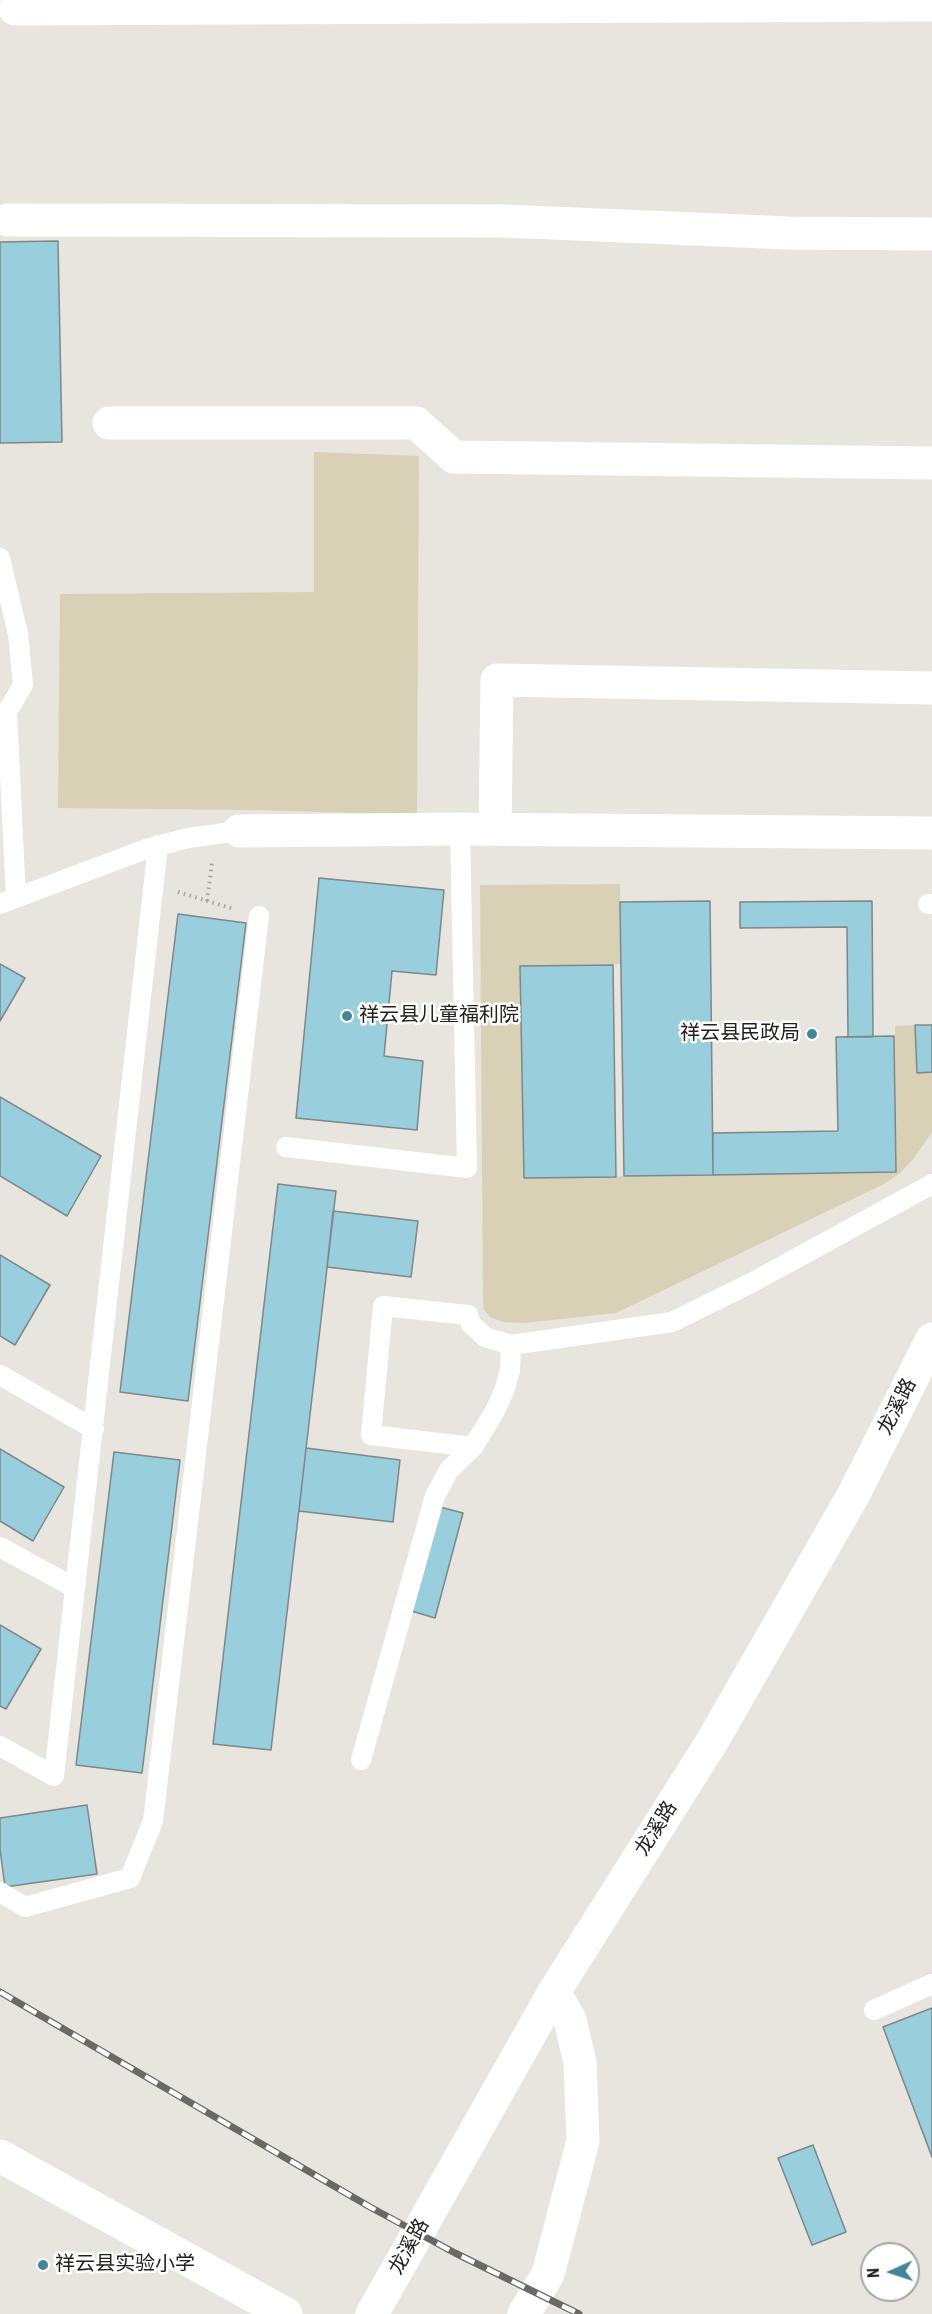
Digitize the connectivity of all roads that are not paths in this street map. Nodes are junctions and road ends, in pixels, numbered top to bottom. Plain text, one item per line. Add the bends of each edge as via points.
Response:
1 (630, 3) edge
2 (249, 4) edge
3 (432, 4) edge
4 (916, 4) edge
5 (15, 9) dead end
6 (8, 220) dead end
7 (932, 234) edge
8 (109, 423) dead end
9 (932, 463) edge
10 (0, 558) edge
11 (932, 688) edge
12 (4, 715) edge
13 (460, 829) junction
14 (495, 829) junction
15 (228, 833) joint
16 (932, 833) edge
17 (158, 846) junction
18 (8, 901) edge
19 (259, 916) road end
20 (286, 1147) dead end
21 (932, 1184) edge
22 (932, 1339) edge
23 (511, 1345) junction
24 (0, 1375) edge
25 (94, 1429) junction
26 (473, 1446) junction
27 (0, 1547) edge
28 (75, 1588) junction
29 (0, 1746) edge
30 (361, 1760) dead end
31 (0, 1893) edge
32 (932, 1984) edge
33 (554, 1992) junction
34 (874, 2010) dead end
35 (0, 2156) edge
36 (286, 2314) edge
37 (372, 2314) edge
38 (524, 2314) edge

1 - 3 street
1 - 4 street
2 - 3 street
2 - 5 street
6 - 7 street via 504,221
8 - 9 street via 416,423 454,457
10 - 12 lane via 18,634 23,685
11 - 14 street via 497,680
12 - 18 lane
13 - 14 street
13 - 15 street
13 - 20 lane via 467,1168
14 - 16 street
15 - 17 lane
17 - 18 lane
17 - 25 lane
19 - 31 lane via 153,1821 130,1878 25,1907
21 - 23 lane via 672,1322
22 - 33 street, 龙溪路 via 855,1492 719,1730
23 - 26 lane via 504,1391
23 - 26 lane via 485,1337 471,1324 468,1315 383,1306 371,1435
24 - 25 lane
25 - 28 lane
26 - 30 lane via 449,1470 435,1496
27 - 28 lane
28 - 29 lane via 54,1776
32 - 34 lane
33 - 37 street, 龙溪路
33 - 38 street via 570,2020 580,2062 583,2141 548,2274
35 - 36 street

